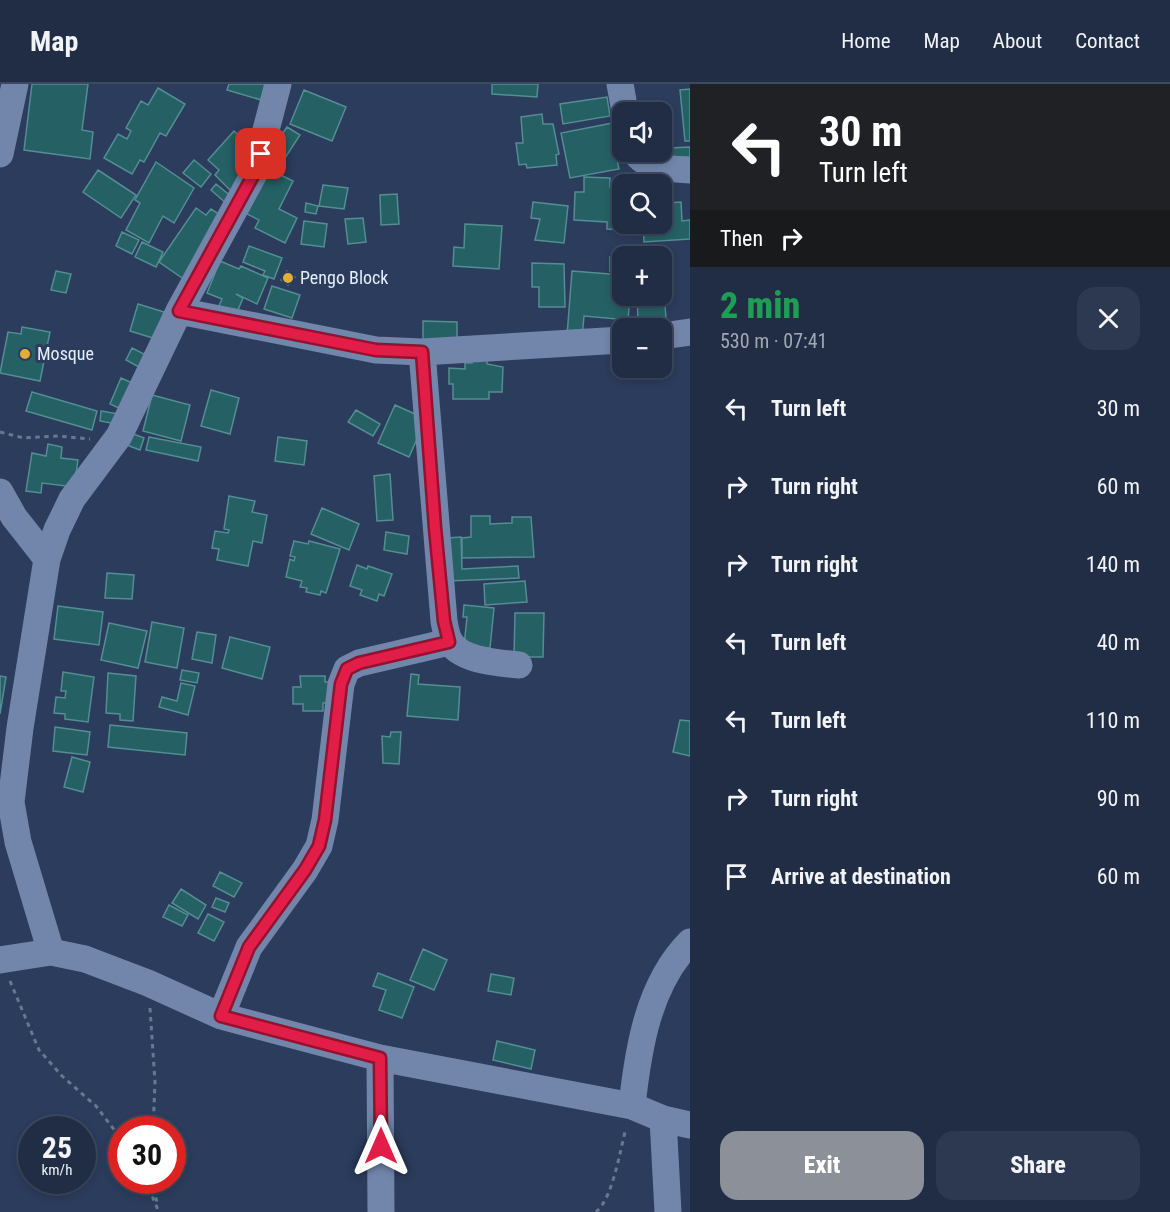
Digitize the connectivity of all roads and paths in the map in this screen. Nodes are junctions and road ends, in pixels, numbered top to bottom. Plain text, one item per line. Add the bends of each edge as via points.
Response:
1 (278, 84) edge
2 (621, 84) edge
3 (10, 89) edge
4 (624, 102) edge
5 (0, 154) edge
6 (645, 162) edge
7 (690, 170) edge
8 (179, 311) junction
9 (690, 332) edge
10 (672, 335) edge
11 (612, 341) edge
12 (422, 352) junction
13 (0, 432) edge
14 (119, 436) junction
15 (0, 492) edge
16 (47, 559) junction
17 (449, 642) junction
18 (519, 666) dead end
19 (690, 942) edge
20 (51, 952) junction
21 (3, 968) edge
22 (148, 983) junction
23 (221, 1016) junction
24 (380, 1058) junction
25 (632, 1106) junction
26 (154, 1116) edge
27 (663, 1119) junction
28 (108, 1122) edge
29 (690, 1125) edge
30 (151, 1194) edge
31 (154, 1194) edge
32 (159, 1212) edge
33 (381, 1212) edge
34 (596, 1212) edge
35 (668, 1212) edge

1 - 8 street via 255,172
2 - 4 street
3 - 5 street
6 - 7 street
8 - 12 street via 376,350
8 - 14 street
9 - 10 street
11 - 12 street
12 - 17 street via 435,528
13 - 14 path via 24,438
14 - 16 street via 72,499
15 - 16 street
16 - 20 street via 11,802 18,842
17 - 18 street via 463,653
17 - 23 street via 347,669 341,684 319,846 249,947
19 - 25 street via 662,981 650,1013 636,1064
20 - 21 street
20 - 22 street via 85,959
21 - 28 path via 39,1050
22 - 23 street
22 - 26 path
23 - 24 street
24 - 25 street
24 - 33 street
25 - 27 street
25 - 34 path via 613,1176 602,1207
27 - 29 street
27 - 35 street
30 - 32 path
31 - 32 path

